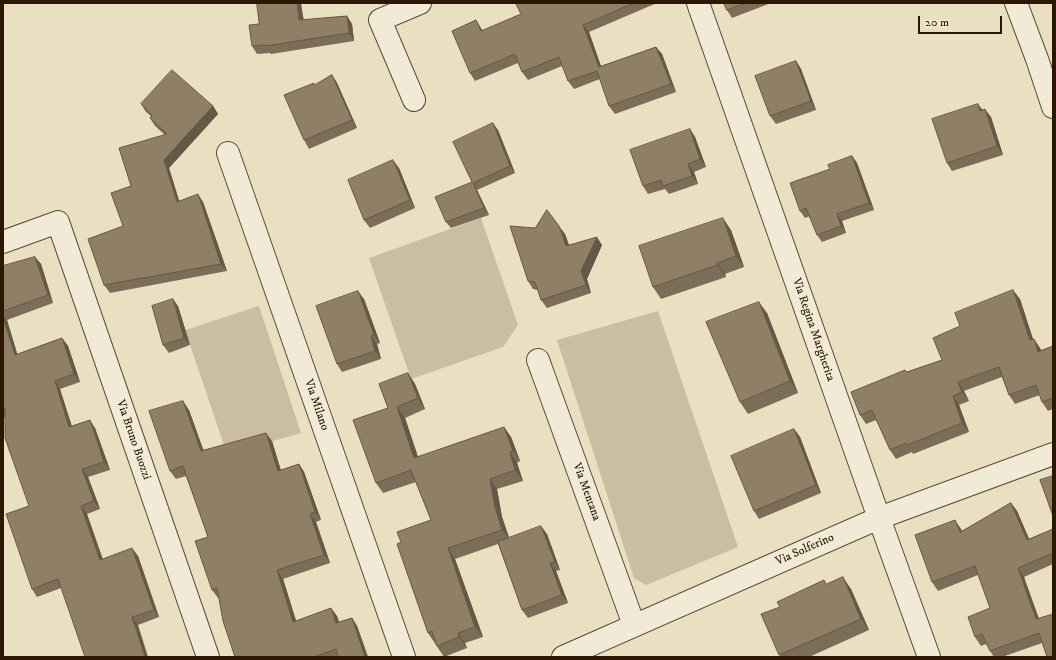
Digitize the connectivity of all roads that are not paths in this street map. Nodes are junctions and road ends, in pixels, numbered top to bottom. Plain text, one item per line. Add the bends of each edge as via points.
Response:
1 (420, 3) edge
2 (698, 3) edge
3 (1016, 3) edge
4 (1045, 56) edge
5 (414, 100) dead end
6 (1053, 107) edge
7 (228, 152) dead end
8 (3, 242) edge
9 (538, 360) dead end
10 (1053, 454) edge
11 (879, 518) junction
12 (634, 625) junction
13 (208, 657) edge
14 (404, 657) edge
15 (562, 657) edge
16 (929, 657) edge

1 - 5 street via 380,20
2 - 11 street, Via Regina Margherita
3 - 4 street
4 - 6 street
7 - 14 street, Via Milano
8 - 13 street, Via Bruno Buozzi via 58,222
9 - 12 street, Via Mentana
10 - 11 street, Via Solferino
11 - 12 street, Via Solferino
11 - 16 street, Via Regina Margherita
12 - 15 street, Via Solferino

